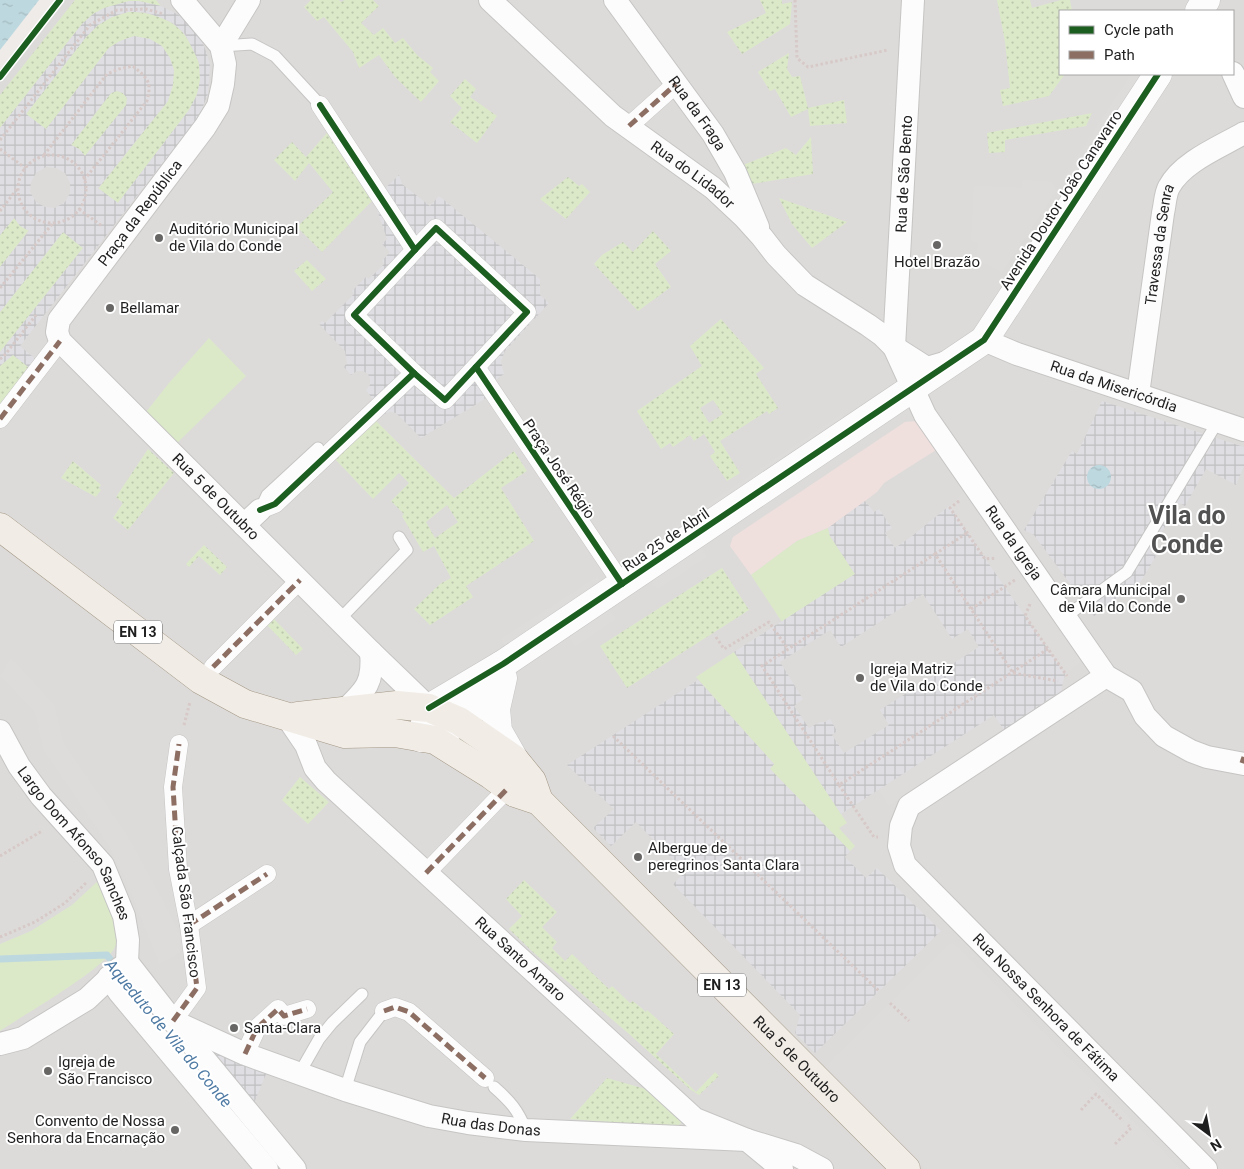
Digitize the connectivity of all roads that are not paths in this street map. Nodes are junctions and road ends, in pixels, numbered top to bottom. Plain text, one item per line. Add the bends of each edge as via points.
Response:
1 (249, 0) edge
2 (490, 0) edge
3 (615, 0) edge
4 (913, 0) edge
5 (175, 8) edge
6 (221, 46) junction
7 (1157, 75) edge
8 (1234, 75) edge
9 (676, 84) junction
10 (1244, 97) edge
11 (320, 104) junction
12 (628, 126) junction
13 (1244, 133) edge
14 (377, 177) dead end
15 (762, 237) junction
16 (415, 250) junction
17 (984, 340) junction
18 (60, 341) junction
19 (894, 347) junction
20 (955, 360) junction
21 (476, 367) junction
22 (414, 373) junction
23 (914, 388) junction
24 (1138, 394) junction
25 (0, 419) edge
26 (1218, 421) junction
27 (1244, 430) edge
28 (318, 448) dead end
29 (252, 517) junction
30 (0, 527) edge
31 (399, 537) dead end
32 (300, 580) junction
33 (622, 584) junction
34 (1065, 617) junction
35 (340, 620) junction
36 (370, 652) junction
37 (503, 664) junction
38 (213, 667) dead end
39 (1106, 676) junction
40 (429, 708) junction
41 (344, 710) junction
42 (287, 717) junction
43 (459, 721) junction
44 (0, 731) edge
45 (428, 739) junction
46 (179, 744) road end
47 (514, 759) junction
48 (1243, 761) edge
49 (508, 788) junction
50 (539, 801) junction
51 (426, 873) junction
52 (267, 874) dead end
53 (189, 926) junction
54 (133, 970) junction
55 (114, 985) junction
56 (362, 994) dead end
57 (307, 1009) dead end
58 (384, 1011) joint
59 (173, 1021) junction
60 (0, 1044) edge
61 (245, 1054) junction
62 (299, 1074) junction
63 (490, 1083) joint
64 (345, 1090) junction
65 (523, 1116) junction
66 (747, 1140) junction
67 (262, 1161) edge
68 (295, 1169) edge
69 (782, 1169) edge
70 (822, 1169) edge
71 (906, 1169) edge
72 (1206, 1169) edge

1 - 6 street
2 - 12 street, Rua do Lidador via 613,116
3 - 9 street, Rua da Fraga
4 - 19 street, Rua de São Bento
5 - 6 street
6 - 11 lane via 252,44 275,56
6 - 18 street, Praça da República via 225,64 218,106 59,320 57,332
7 - 17 street, Avenida Doutor João Canavarro
8 - 10 street
9 - 12 street
9 - 15 street, Rua da Fraga via 736,172
11 - 14 lane
11 - 16 street
12 - 15 street, Rua do Lidador via 713,188
13 - 24 street, Travessa da Senra via 1191,164 1169,188
15 - 19 street, Rua do Lidador via 805,285 868,325
16 - 21 street via 436,228 527,312
16 - 22 street via 354,315
17 - 20 street, Rua 25 de Abril
17 - 24 street, Rua da Misericórdia
18 - 25 street
18 - 29 street, Rua 5 de Outubro
19 - 20 street via 927,368
19 - 23 street, Rua da Igreja
20 - 23 street, Rua 25 de Abril
21 - 22 street via 445,400
21 - 33 street, Praça José Régio
22 - 29 street via 275,504
23 - 33 street, Rua 25 de Abril
23 - 34 street, Rua da Igreja via 925,415
24 - 26 street, Rua da Misericórdia
26 - 27 street, Rua da Misericórdia
26 - 34 lane via 1127,572
28 - 29 lane via 267,495
29 - 32 street, Rua 5 de Outubro
30 - 42 main road, EN 13 via 201,680 245,704
31 - 35 lane via 407,550
32 - 35 street, Rua 5 de Outubro
32 - 38 street
33 - 37 street, Rua 25 de Abril
34 - 39 street, Rua da Igreja
35 - 36 street, Rua 5 de Outubro
36 - 40 street, Rua 5 de Outubro
36 - 41 street via 372,669 364,692
37 - 40 street, Rua 25 de Abril
37 - 43 street, Rua 25 de Abril via 481,704
37 - 47 street via 496,709 498,731
39 - 48 street, Rua da Igreja via 1132,691 1145,716 1164,736 1207,757
39 - 72 street, Rua Nossa Senhora de Fátima via 909,806 901,826 899,846 905,865
40 - 41 main road, Rua 5 de Outubro / EN 13 via 397,705
40 - 43 main road, Rua 5 de Outubro / EN 13
40 - 45 street
41 - 42 main road, Rua 5 de Outubro / EN 13
42 - 45 main road, Rua 5 de Outubro / EN 13 via 345,734 394,733
42 - 51 street, Rua Santo Amaro via 306,745 315,768 326,781
43 - 45 street
43 - 47 main road, Rua 5 de Outubro / EN 13
44 - 54 street, Largo Dom Afonso Sanches via 19,766 41,796 103,865 124,916
45 - 49 main road, Rua 5 de Outubro / EN 13
46 - 53 street, Calçada São Francisco via 173,787 178,869
47 - 50 main road, Rua 5 de Outubro / EN 13 via 532,781
49 - 50 main road, Rua 5 de Outubro / EN 13
49 - 51 street
50 - 71 main road, Rua 5 de Outubro / EN 13
51 - 66 street, Rua Santo Amaro via 695,1119
52 - 53 street
53 - 59 street, Calçada São Francisco via 197,988
54 - 55 street
54 - 59 street
55 - 60 street via 23,1038
55 - 67 street
56 - 62 lane via 319,1039
57 - 61 street via 284,1016 278,1009 257,1028
58 - 63 street via 395,1007 409,1012
58 - 64 lane via 360,1042
59 - 61 street, Rua das Donas
59 - 67 street
61 - 62 street, Rua das Donas
62 - 64 street, Rua das Donas
63 - 65 lane
64 - 65 street, Rua das Donas via 429,1116 468,1123
65 - 66 street, Rua das Donas
66 - 69 street, Rua Santo Amaro
66 - 70 street, Rua das Donas via 796,1155
67 - 68 street

